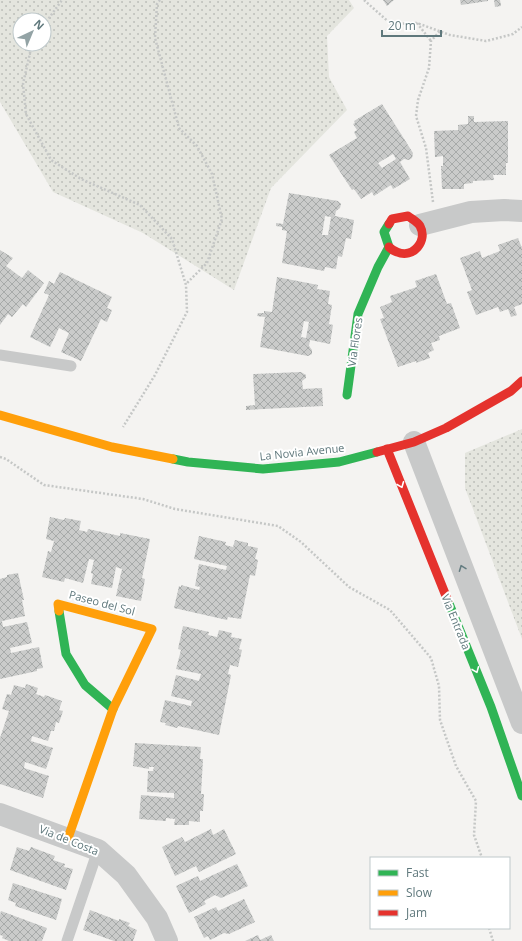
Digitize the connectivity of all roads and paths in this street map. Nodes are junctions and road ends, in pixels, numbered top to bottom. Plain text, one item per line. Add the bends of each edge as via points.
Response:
1 (62, 0) edge
2 (160, 0) edge
3 (364, 0) edge
4 (52, 14) edge
5 (417, 22) junction
6 (522, 27) edge
7 (440, 32) junction
8 (431, 41) junction
9 (30, 52) edge
10 (522, 211) edge
11 (428, 224) junction
12 (388, 247) junction
13 (186, 284) junction
14 (0, 355) edge
15 (71, 366) dead end
16 (522, 381) edge
17 (347, 395) dead end
18 (0, 415) edge
19 (414, 442) junction
20 (112, 447) junction
21 (386, 449) junction
22 (0, 457) edge
23 (113, 709) junction
24 (522, 723) edge
25 (521, 790) edge
26 (0, 814) edge
27 (68, 838) junction
28 (98, 850) junction
29 (482, 857) edge
30 (489, 929) edge
31 (67, 941) edge
32 (167, 941) edge
33 (493, 941) edge

1 - 4 path
2 - 13 path via 155,38 179,128 197,146 212,174 222,219 207,263
3 - 5 path via 391,24
5 - 7 path
5 - 8 path
6 - 7 path via 514,34 486,41
7 - 8 path
8 - 11 path via 429,68 418,100 416,116 426,148
9 - 13 path via 23,84 26,114 51,160 80,179 140,205 172,239
10 - 11 street via 471,212
11 - 12 street via 419,247 409,253 398,253
11 - 12 street via 408,216 392,219 384,232
12 - 17 street, Via Flores via 358,314
13 - 20 path via 186,312 155,375
14 - 15 lane
16 - 19 street, La Novia Avenue via 511,391
18 - 20 street, La Novia Avenue
19 - 21 street, La Novia Avenue
24 -> 19 street
20 - 21 street, La Novia Avenue via 188,462 263,469 339,462
21 -> 25 street, Via Entrada via 491,707
22 - 29 path via 44,485 143,499 175,509 278,526 301,542 349,587 390,610 431,658 439,686 440,720 456,766 476,801 474,835
23 - 23 street, Paseo del Sol via 152,629 58,604 66,654 85,685
23 - 27 street, Paseo del Sol
26 - 27 street, Via de Costa
27 - 28 street, Via de Costa
28 - 31 lane
28 - 32 street, Via de Costa via 126,875 157,918
30 - 33 path

